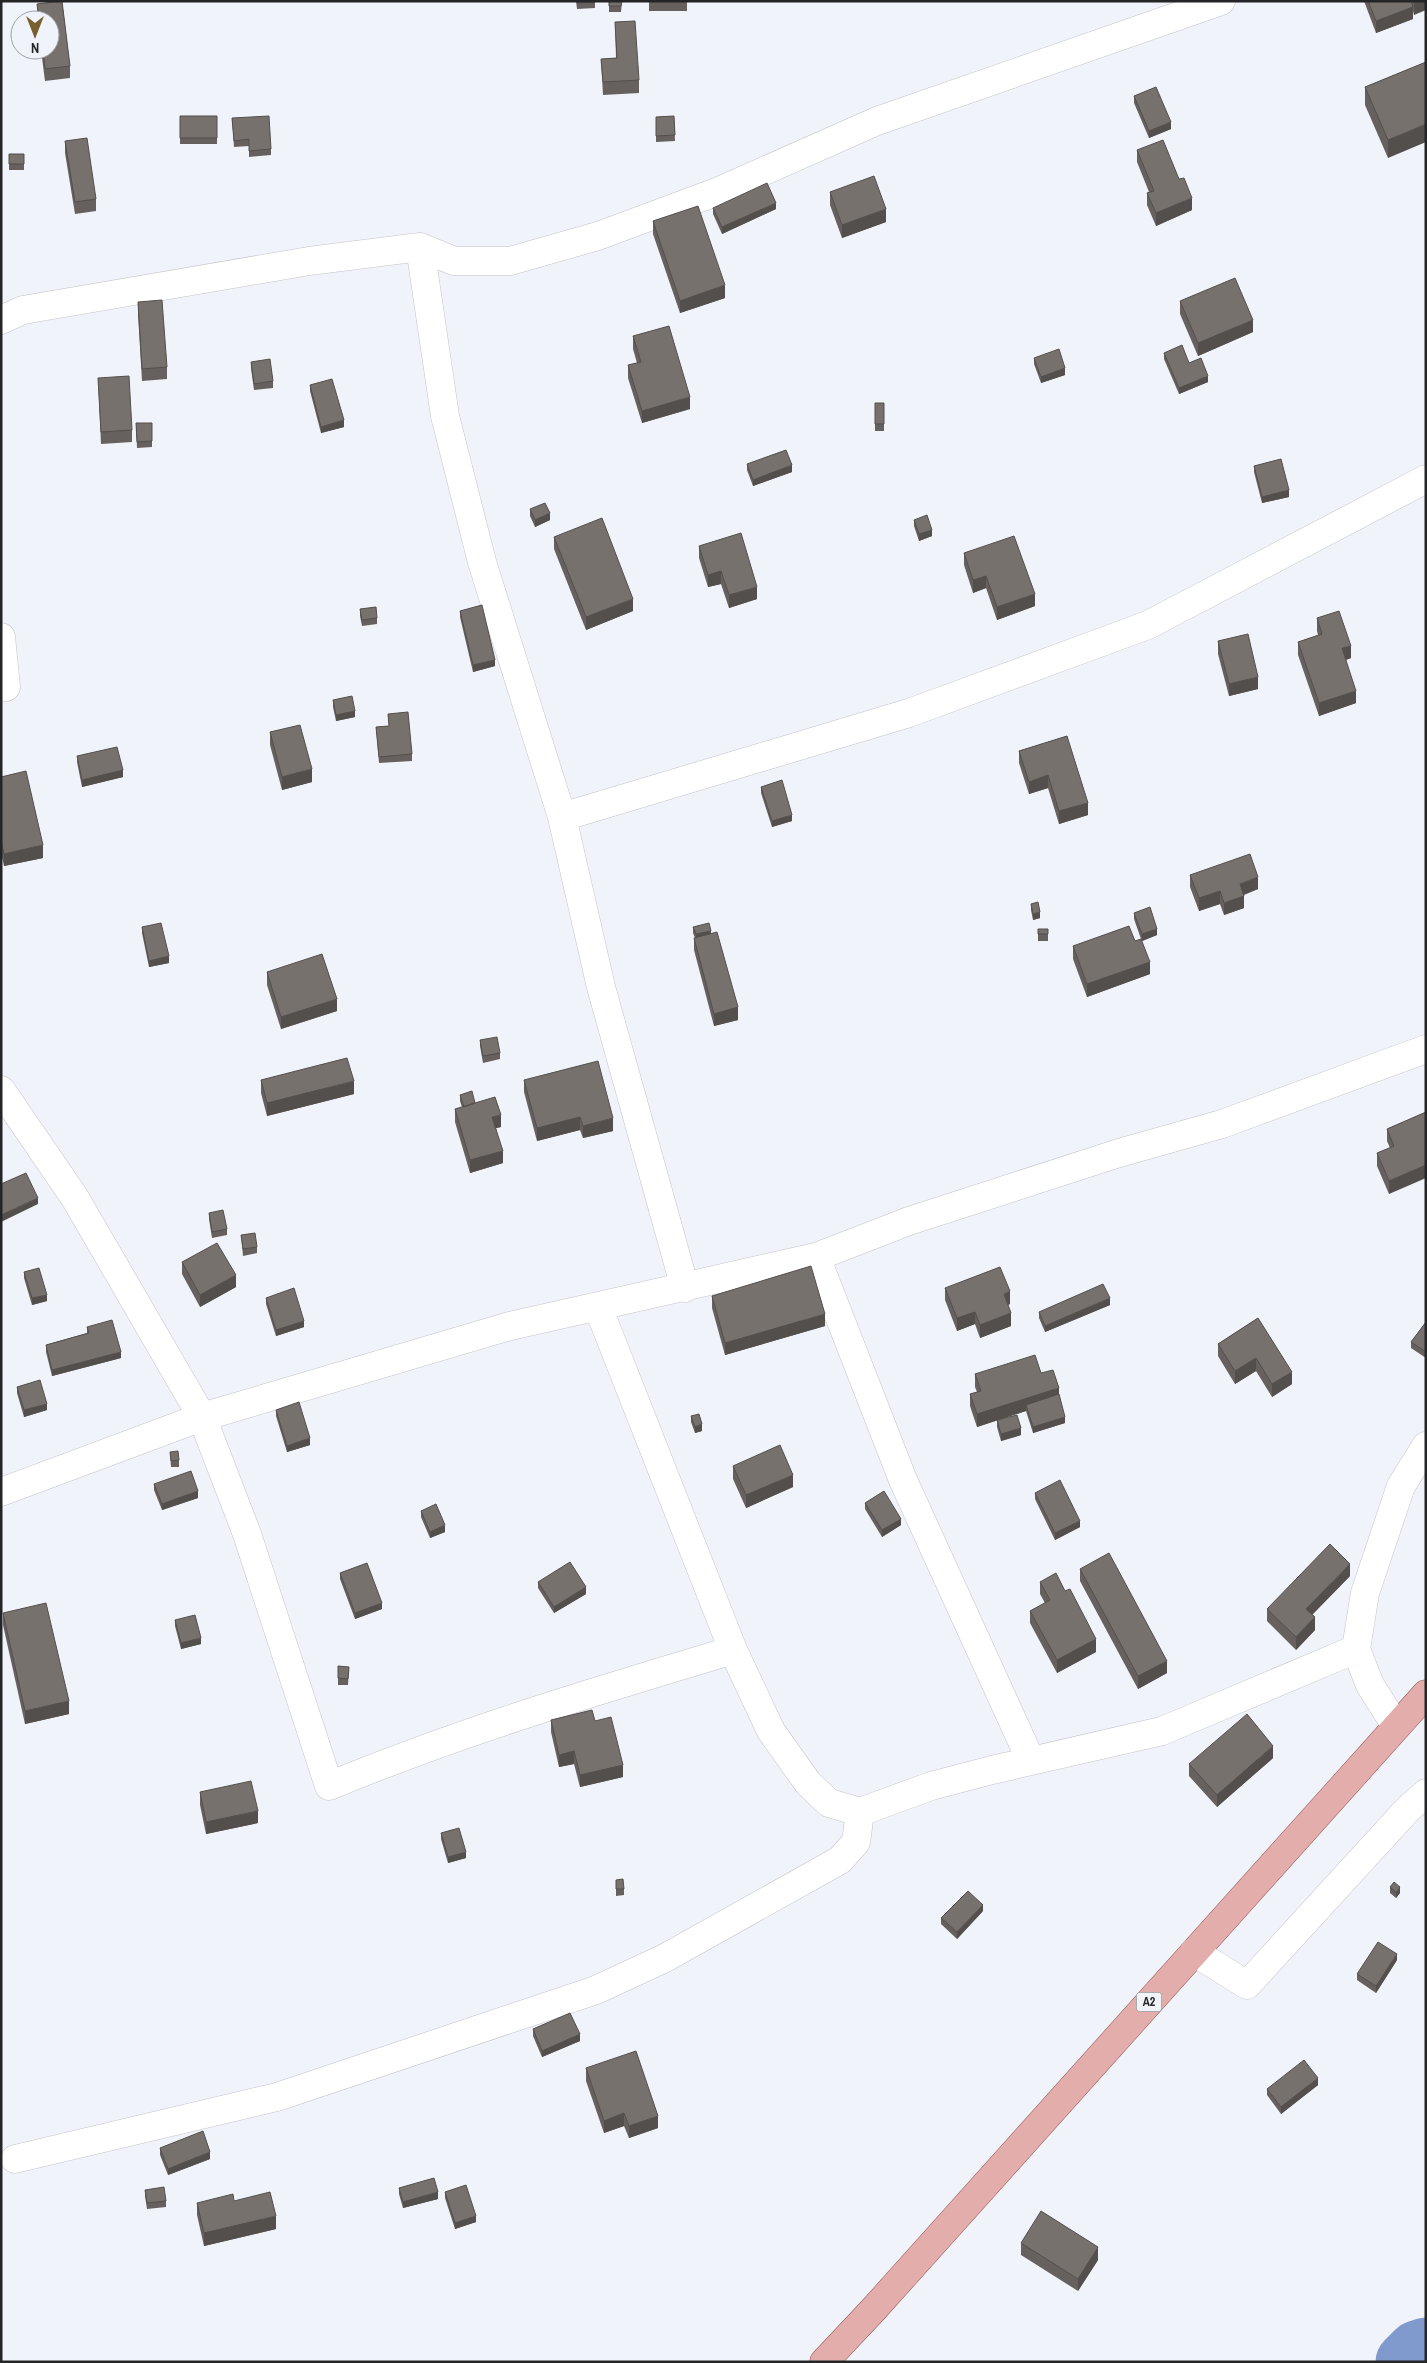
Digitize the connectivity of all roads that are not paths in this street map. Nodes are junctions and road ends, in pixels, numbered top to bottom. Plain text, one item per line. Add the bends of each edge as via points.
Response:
1 (1220, 1) edge
2 (420, 247) junction
3 (1, 320) edge
4 (1426, 479) edge
5 (1, 637) edge
6 (6, 687) dead end
7 (562, 817) junction
8 (1426, 1049) edge
9 (1, 1090) edge
10 (816, 1257) junction
11 (685, 1288) junction
12 (598, 1307) junction
13 (202, 1417) junction
14 (1426, 1446) edge
15 (1, 1492) edge
16 (1356, 1649) junction
17 (733, 1650) junction
18 (1426, 1694) edge
19 (1396, 1726) junction
20 (1031, 1761) junction
21 (1426, 1793) edge
22 (860, 1812) junction
23 (1194, 1952) junction
24 (15, 2159) dead end
25 (824, 2362) edge

1 - 2 street via 877,121 719,191 598,236 510,261 454,261
2 - 3 street via 309,261 23,310
2 - 7 street via 445,416 482,562
4 - 7 street via 1148,625 909,713
5 - 6 street
7 - 11 street via 601,987
8 - 10 street via 1222,1124 1119,1153 909,1221
9 - 13 street via 75,1198
10 - 11 street
10 - 20 street via 904,1480
11 - 12 street
12 - 13 street via 510,1326
12 - 17 street
13 - 15 street
13 - 17 street via 247,1534 329,1786 388,1761 542,1707
14 - 16 street via 1401,1486 1365,1593
16 - 19 street via 1370,1685
16 - 20 street via 1162,1731
17 - 22 street via 771,1731 808,1783 829,1802
18 - 19 main road, A2
19 - 23 main road, A2
20 - 22 street via 931,1786
21 - 23 street via 1247,1985
22 - 24 street via 856,1842 840,1860 665,1958 596,1990 277,2097
23 - 25 main road, A2

